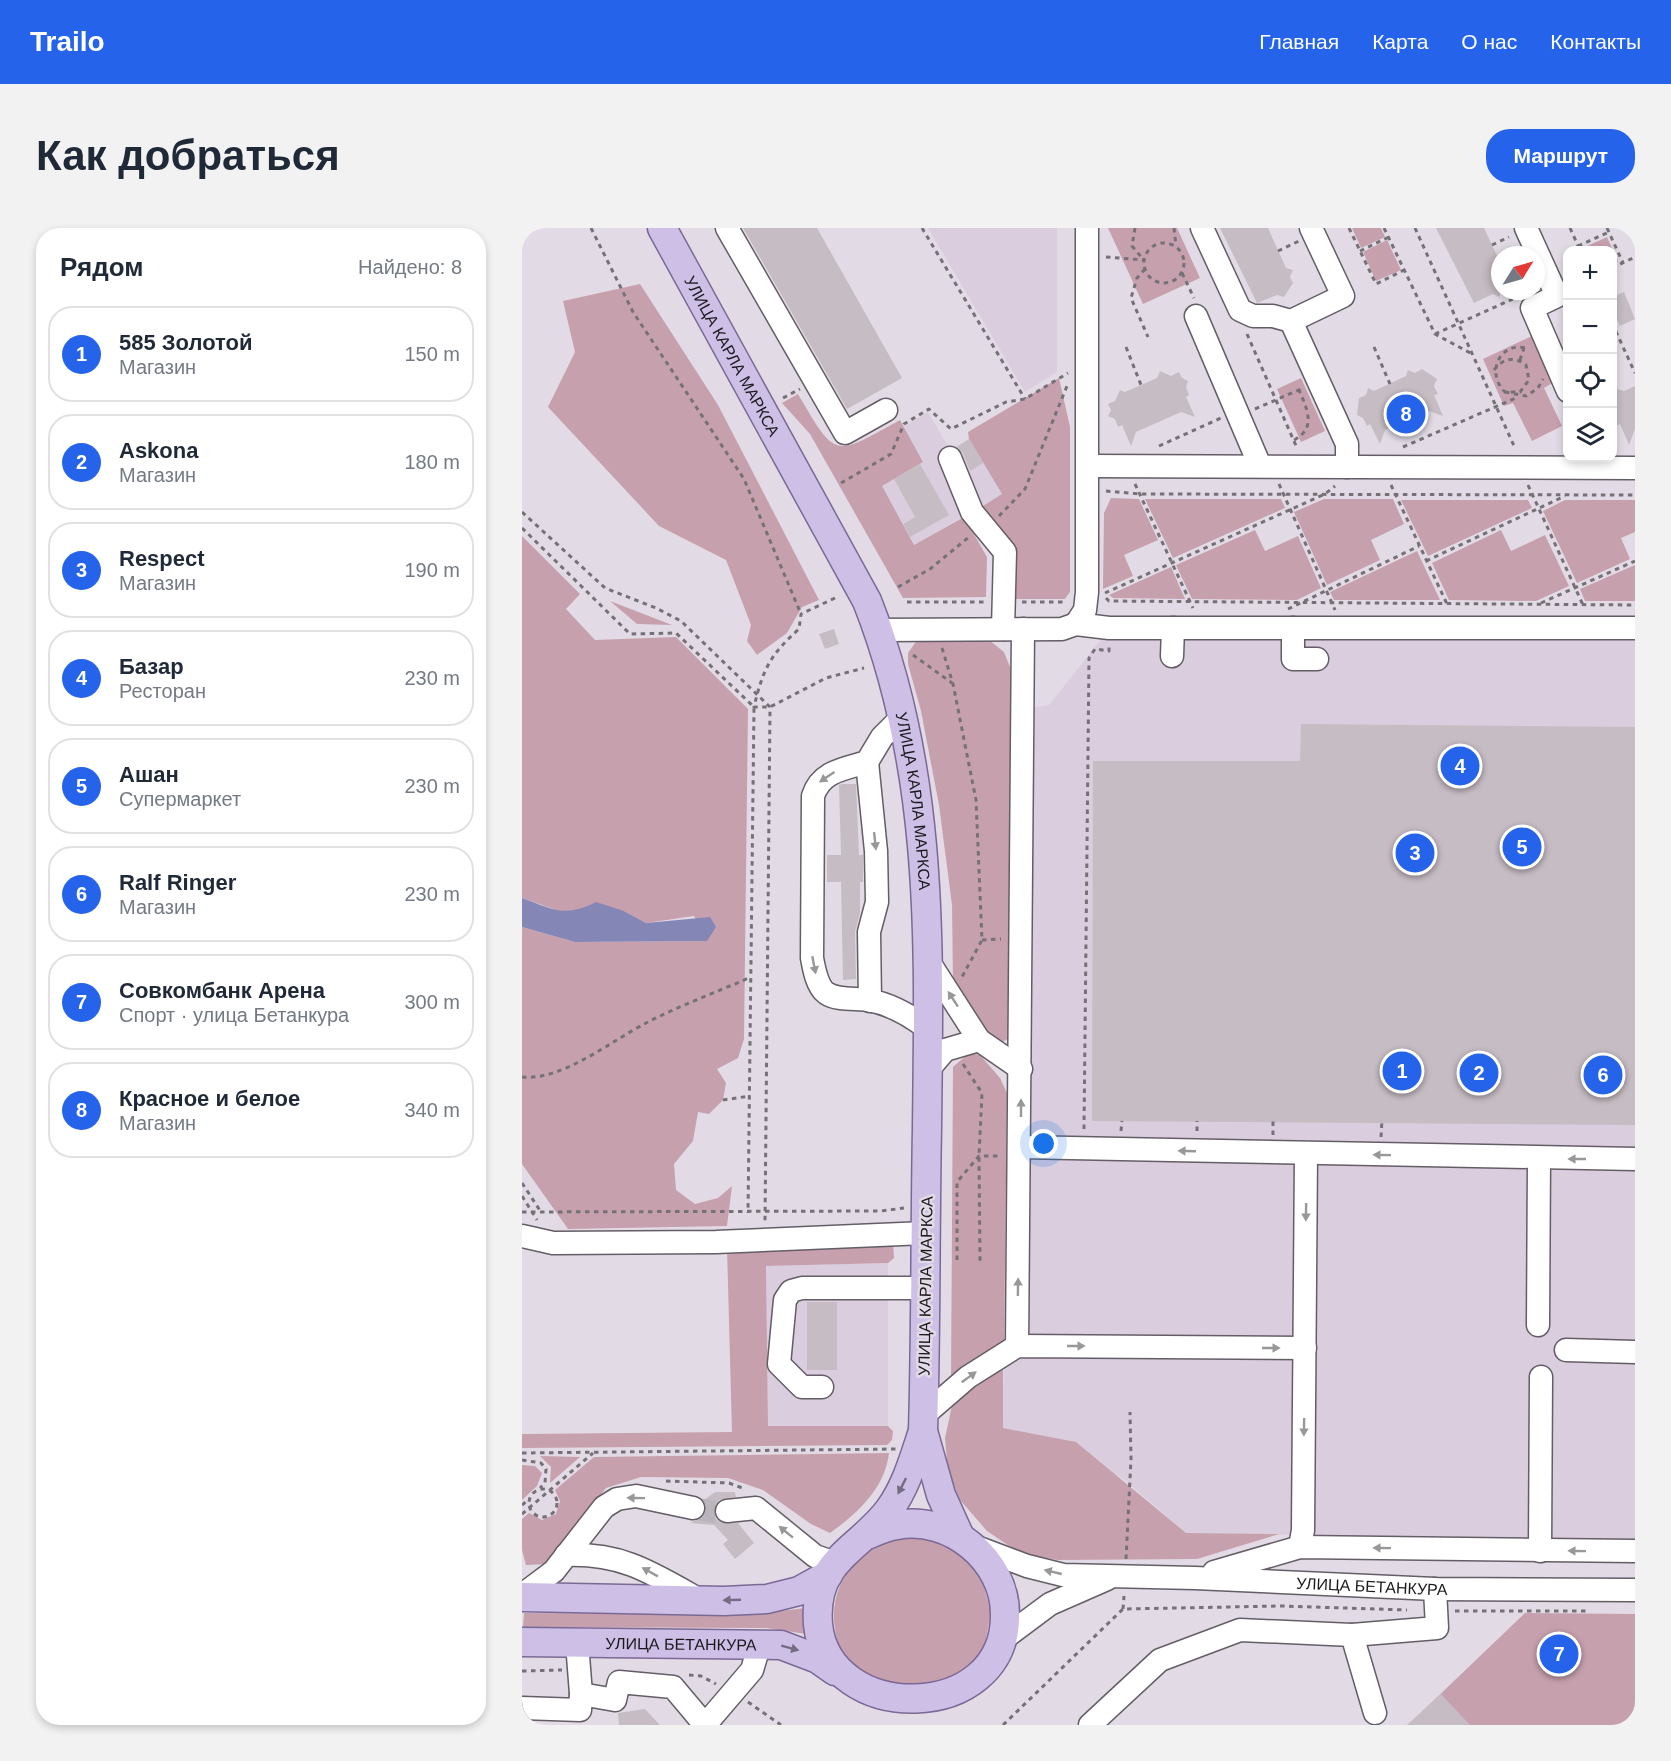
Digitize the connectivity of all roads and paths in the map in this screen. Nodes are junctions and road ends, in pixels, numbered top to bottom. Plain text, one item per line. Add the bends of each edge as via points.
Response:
1 (591, 228) edge
2 (662, 228) edge
3 (727, 228) edge
4 (922, 228) edge
5 (1087, 228) edge
6 (1135, 228) edge
7 (1174, 228) edge
8 (1202, 228) edge
9 (1311, 228) edge
10 (1349, 228) edge
11 (1384, 228) edge
12 (1415, 228) edge
13 (1526, 228) edge
14 (1569, 228) edge
15 (1608, 230) edge
16 (1389, 237) junction
17 (1176, 246) junction
18 (1578, 246) edge
19 (1582, 246) edge
20 (1360, 251) junction
21 (1102, 257) dead end
22 (1635, 257) edge
23 (1144, 260) junction
24 (1623, 263) junction
25 (1617, 266) edge
26 (1145, 269) junction
27 (1404, 270) junction
28 (1182, 273) junction
29 (1511, 300) edge
30 (1196, 316) joint
31 (1291, 321) junction
32 (1460, 323) junction
33 (1435, 334) junction
34 (1617, 334) edge
35 (1148, 337) dead end
36 (1248, 338) dead end
37 (1126, 347) dead end
38 (1374, 347) dead end
39 (1524, 348) junction
40 (1533, 351) dead end
41 (1474, 355) junction
42 (1520, 360) junction
43 (1494, 370) junction
44 (1529, 373) junction
45 (1635, 373) edge
46 (1563, 379) edge
47 (1390, 384) dead end
48 (1142, 385) dead end
49 (1309, 386) junction
50 (1505, 392) junction
51 (1518, 397) junction
52 (1025, 399) junction
53 (1276, 400) junction
54 (1498, 406) junction
55 (886, 410) dead end
56 (1238, 414) junction
57 (1294, 440) junction
58 (1155, 448) dead end
59 (1401, 448) dead end
60 (950, 458) dead end
61 (1592, 463) edge
62 (1088, 466) junction
63 (1127, 466) junction
64 (1266, 466) junction
65 (1306, 466) junction
66 (1352, 466) junction
67 (1384, 466) junction
68 (1523, 467) junction
69 (1635, 468) edge
70 (841, 483) dead end
71 (1102, 490) dead end
72 (1140, 494) junction
73 (1283, 494) junction
74 (1325, 494) junction
75 (1394, 494) junction
76 (1531, 495) junction
77 (1567, 495) junction
78 (1635, 495) edge
79 (1538, 509) junction
80 (1290, 510) junction
81 (522, 512) edge
82 (985, 527) junction
83 (522, 528) edge
84 (1419, 546) junction
85 (1426, 561) junction
86 (1635, 561) edge
87 (1172, 563) junction
88 (898, 587) dead end
89 (1575, 588) junction
90 (1326, 590) junction
91 (1102, 594) dead end
92 (835, 598) dead end
93 (1190, 602) junction
94 (1300, 603) junction
95 (1332, 603) junction
96 (1447, 604) junction
97 (1538, 604) junction
98 (1582, 605) junction
99 (1635, 605) edge
100 (1528, 609) dead end
101 (801, 614) junction
102 (1286, 620) junction
103 (1076, 624) junction
104 (1109, 628) junction
105 (1173, 628) junction
106 (1202, 628) junction
107 (1344, 628) junction
108 (1458, 628) junction
109 (1593, 628) junction
110 (1635, 628) edge
111 (1013, 629) junction
112 (878, 630) junction
113 (942, 647) dead end
114 (913, 655) dead end
115 (1172, 656) dead end
116 (1317, 658) dead end
117 (864, 668) dead end
118 (953, 684) junction
119 (757, 694) junction
120 (754, 707) junction
121 (770, 707) junction
122 (902, 717) junction
123 (867, 762) junction
124 (994, 939) dead end
125 (982, 940) junction
126 (927, 959) junction
127 (751, 977) junction
128 (870, 1001) junction
129 (959, 1010) junction
130 (928, 1029) junction
131 (970, 1042) junction
132 (1021, 1069) junction
133 (927, 1071) junction
134 (522, 1077) edge
135 (750, 1096) junction
136 (723, 1101) dead end
137 (1083, 1148) junction
138 (1016, 1152) junction
139 (1306, 1154) junction
140 (979, 1156) junction
141 (1539, 1158) junction
142 (1635, 1159) edge
143 (522, 1183) edge
144 (907, 1207) dead end
145 (522, 1212) edge
146 (541, 1212) junction
147 (748, 1213) junction
148 (765, 1213) junction
149 (925, 1233) junction
150 (522, 1236) edge
151 (764, 1240) junction
152 (957, 1260) dead end
153 (980, 1261) dead end
154 (925, 1288) junction
155 (1538, 1325) dead end
156 (1017, 1346) junction
157 (1305, 1348) junction
158 (1566, 1350) dead end
159 (1635, 1352) edge
160 (1541, 1377) dead end
161 (822, 1387) dead end
162 (1130, 1412) dead end
163 (917, 1432) junction
164 (522, 1453) edge
165 (593, 1453) junction
166 (522, 1460) edge
167 (539, 1490) junction
168 (549, 1490) junction
169 (530, 1499) junction
170 (522, 1505) edge
171 (530, 1507) junction
172 (693, 1508) tunnel mouth
173 (727, 1511) tunnel mouth
174 (522, 1514) edge
175 (867, 1535) junction
176 (966, 1541) junction
177 (1300, 1547) junction
178 (1540, 1551) junction
179 (1635, 1551) edge
180 (566, 1555) junction
181 (831, 1569) junction
182 (1118, 1577) junction
183 (1195, 1578) junction
184 (1435, 1589) junction
185 (1635, 1590) edge
186 (522, 1596) edge
187 (701, 1600) junction
188 (1123, 1609) dead end
189 (1352, 1635) junction
190 (1003, 1639) junction
191 (522, 1642) edge
192 (577, 1643) junction
193 (760, 1644) junction
194 (835, 1671) junction
195 (581, 1694) junction
196 (522, 1708) edge
197 (1375, 1713) dead end
198 (705, 1725) edge
199 (1090, 1725) edge

1 - 101 path via 633,312 744,479
2 - 112 main road, УЛИЦА КАРЛА МАРКСА via 807,489 867,601
3 - 55 street via 845,433
4 - 52 path
5 - 62 street
6 - 23 path via 1132,246
7 - 17 path
8 - 31 street via 1240,310 1253,316
9 - 31 street via 1343,296
10 - 20 path
11 - 16 path
12 - 32 path
13 - 46 street via 1557,296 1532,308
14 - 18 path
15 - 19 path
15 - 24 path
16 - 20 path
16 - 27 path
17 - 23 path via 1156,244
17 - 28 path via 1183,254
20 - 27 path via 1376,284
21 - 23 path
22 - 24 path
23 - 26 path
24 - 25 path
26 - 28 path via 1150,277 1167,283
26 - 35 path via 1137,278 1131,298
27 - 33 path
28 - 30 path via 1195,301
29 - 32 path
30 - 56 street
31 - 49 street
32 - 33 path
32 - 41 path
33 - 41 path
34 - 45 path
36 - 53 path
37 - 48 path
38 - 47 path
39 - 40 path
39 - 42 path
39 - 43 path via 1516,347 1501,355
41 - 54 path
42 - 43 path via 1505,360
42 - 44 path
43 - 50 path
44 - 50 path via 1526,387 1520,392
44 - 51 path via 1544,374 1542,382 1532,393
49 - 53 path
49 - 57 path via 1310,422
49 - 66 street via 1347,444
50 - 51 path
51 - 54 path
52 - 70 path via 1006,402 951,429 929,409 904,424 891,454
52 - 82 path via 1073,370 1025,489
53 - 56 path
53 - 57 path
54 - 59 path
54 - 68 path
56 - 58 path
56 - 64 street
57 - 65 path
60 - 82 street via 972,512
61 - 68 street
61 - 69 street
62 - 63 street
62 - 103 street via 1088,592
63 - 64 street
63 - 72 path
64 - 65 street
64 - 73 path
65 - 66 street
66 - 67 street
66 - 74 path
67 - 68 street
67 - 75 path
68 - 76 path
71 - 72 path
72 - 73 path
72 - 87 path
73 - 74 path
73 - 80 path
74 - 75 path
74 - 80 path
75 - 76 path
75 - 84 path
76 - 77 path
76 - 79 path
77 - 78 path
77 - 79 path
79 - 85 path
79 - 89 path
80 - 87 path
80 - 90 path
81 - 119 path via 605,588 681,621
82 - 88 path via 930,569
82 - 111 street via 1005,552
83 - 120 path via 630,634 676,633
84 - 85 path
84 - 90 path
85 - 96 path
86 - 89 path
87 - 91 path
87 - 93 path
89 - 97 path
89 - 98 path
90 - 94 path
90 - 95 path
92 - 101 path
93 - 94 path
93 - 104 path via 1109,601
93 - 106 path
94 - 95 path
94 - 102 path
95 - 96 path
95 - 107 path
96 - 97 path
96 - 108 path
97 - 98 path
97 - 100 path
98 - 99 path
98 - 109 path
101 - 119 path via 799,629 776,650
102 - 106 street
102 - 107 street
102 - 116 street via 1293,659
103 - 104 street
103 - 111 street via 1062,629
104 - 105 street
104 - 137 path via 1109,651 1095,650 1089,658
105 - 106 street
105 - 115 street
107 - 108 street
108 - 109 street
109 - 110 street
111 - 112 street
111 - 132 street
112 - 122 main road, УЛИЦА КАРЛА МАРКСА
113 - 118 path
114 - 118 path
117 - 121 path via 826,678
118 - 125 path via 976,800
119 - 120 path
119 - 121 path
120 - 121 path
120 - 127 path
121 - 148 path
122 - 123 street via 882,737
122 - 126 main road, УЛИЦА КАРЛА МАРКСА via 916,779 926,889
123 -> 128 street via 877,902 869,932
123 -> 128 street via 822,777 813,796 812,958 816,976 826,992 840,998
124 - 125 path
125 - 129 path via 962,976
129 -> 126 street
126 - 130 main road, УЛИЦА КАРЛА МАРКСА
127 - 134 path via 648,1022 577,1062 536,1078
127 - 135 path
128 - 130 street via 904,1012
129 - 131 street
130 - 133 main road, УЛИЦА КАРЛА МАРКСА
131 - 132 street
131 - 133 street via 945,1050
131 - 140 path via 962,1062 982,1093
138 -> 132 street
133 - 149 main road, УЛИЦА КАРЛА МАРКСА
135 - 136 path
135 - 147 path
137 - 138 street
139 -> 137 street
138 - 140 path
156 -> 138 street
141 -> 139 street
139 -> 157 street
140 - 152 path via 957,1182
140 - 153 path
142 -> 141 street
141 - 155 street
143 - 146 path
144 - 148 path
145 - 146 path
146 - 147 path
147 - 148 path
148 - 151 path
149 - 151 street
149 - 154 main road, УЛИЦА КАРЛА МАРКСА
150 - 151 street via 553,1243
154 - 161 street via 790,1291 785,1300 779,1364 802,1387
154 - 163 main road, УЛИЦА КАРЛА МАРКСА
156 -> 157 street
163 -> 156 street via 968,1377
157 -> 177 street
158 - 159 street
160 - 178 street
162 - 182 path via 1131,1459
163 - 165 path
163 -> 175 main road via 901,1489 890,1510
163 - 176 main road via 941,1495
164 - 165 path
165 - 168 path
166 - 167 path via 541,1463 546,1469 545,1483
167 - 168 path
167 - 169 path
168 - 171 path
168 - 171 path via 557,1501 552,1513 540,1516
169 - 170 path
169 - 171 path
171 - 174 path
172 -> 180 street via 636,1496 617,1499 604,1507
181 -> 173 street via 756,1508
175 - 176 main road via 897,1524 930,1525
175 - 181 main road via 849,1547
182 -> 176 street, УЛИЦА БЕТАНКУРА via 1063,1575 1027,1566
176 - 190 main road via 989,1564 1001,1587
178 -> 177 street
177 - 183 street
179 -> 178 street
180 - 186 street via 554,1571
187 -> 180 street via 633,1563 592,1554
181 -> 187 main road via 799,1591 767,1599
181 - 194 main road via 820,1599 818,1624 823,1648
182 - 183 street, УЛИЦА БЕТАНКУРА
182 - 188 path
182 - 190 street, УЛИЦА БЕТАНКУРА via 1050,1604
183 - 184 street, УЛИЦА БЕТАНКУРА
184 - 185 street, УЛИЦА БЕТАНКУРА
184 - 189 street via 1437,1628
186 - 187 main road
189 - 197 street
189 - 199 street via 1240,1630 1160,1660
190 - 194 main road via 988,1670 961,1705 917,1711 872,1709
191 - 192 main road, УЛИЦА БЕТАНКУРА
192 - 193 main road, УЛИЦА БЕТАНКУРА
192 - 195 street
193 -> 194 main road, УЛИЦА БЕТАНКУРА via 799,1650
193 - 198 street via 752,1670
195 - 196 street via 580,1710
195 - 198 street via 615,1700 619,1682 673,1687

